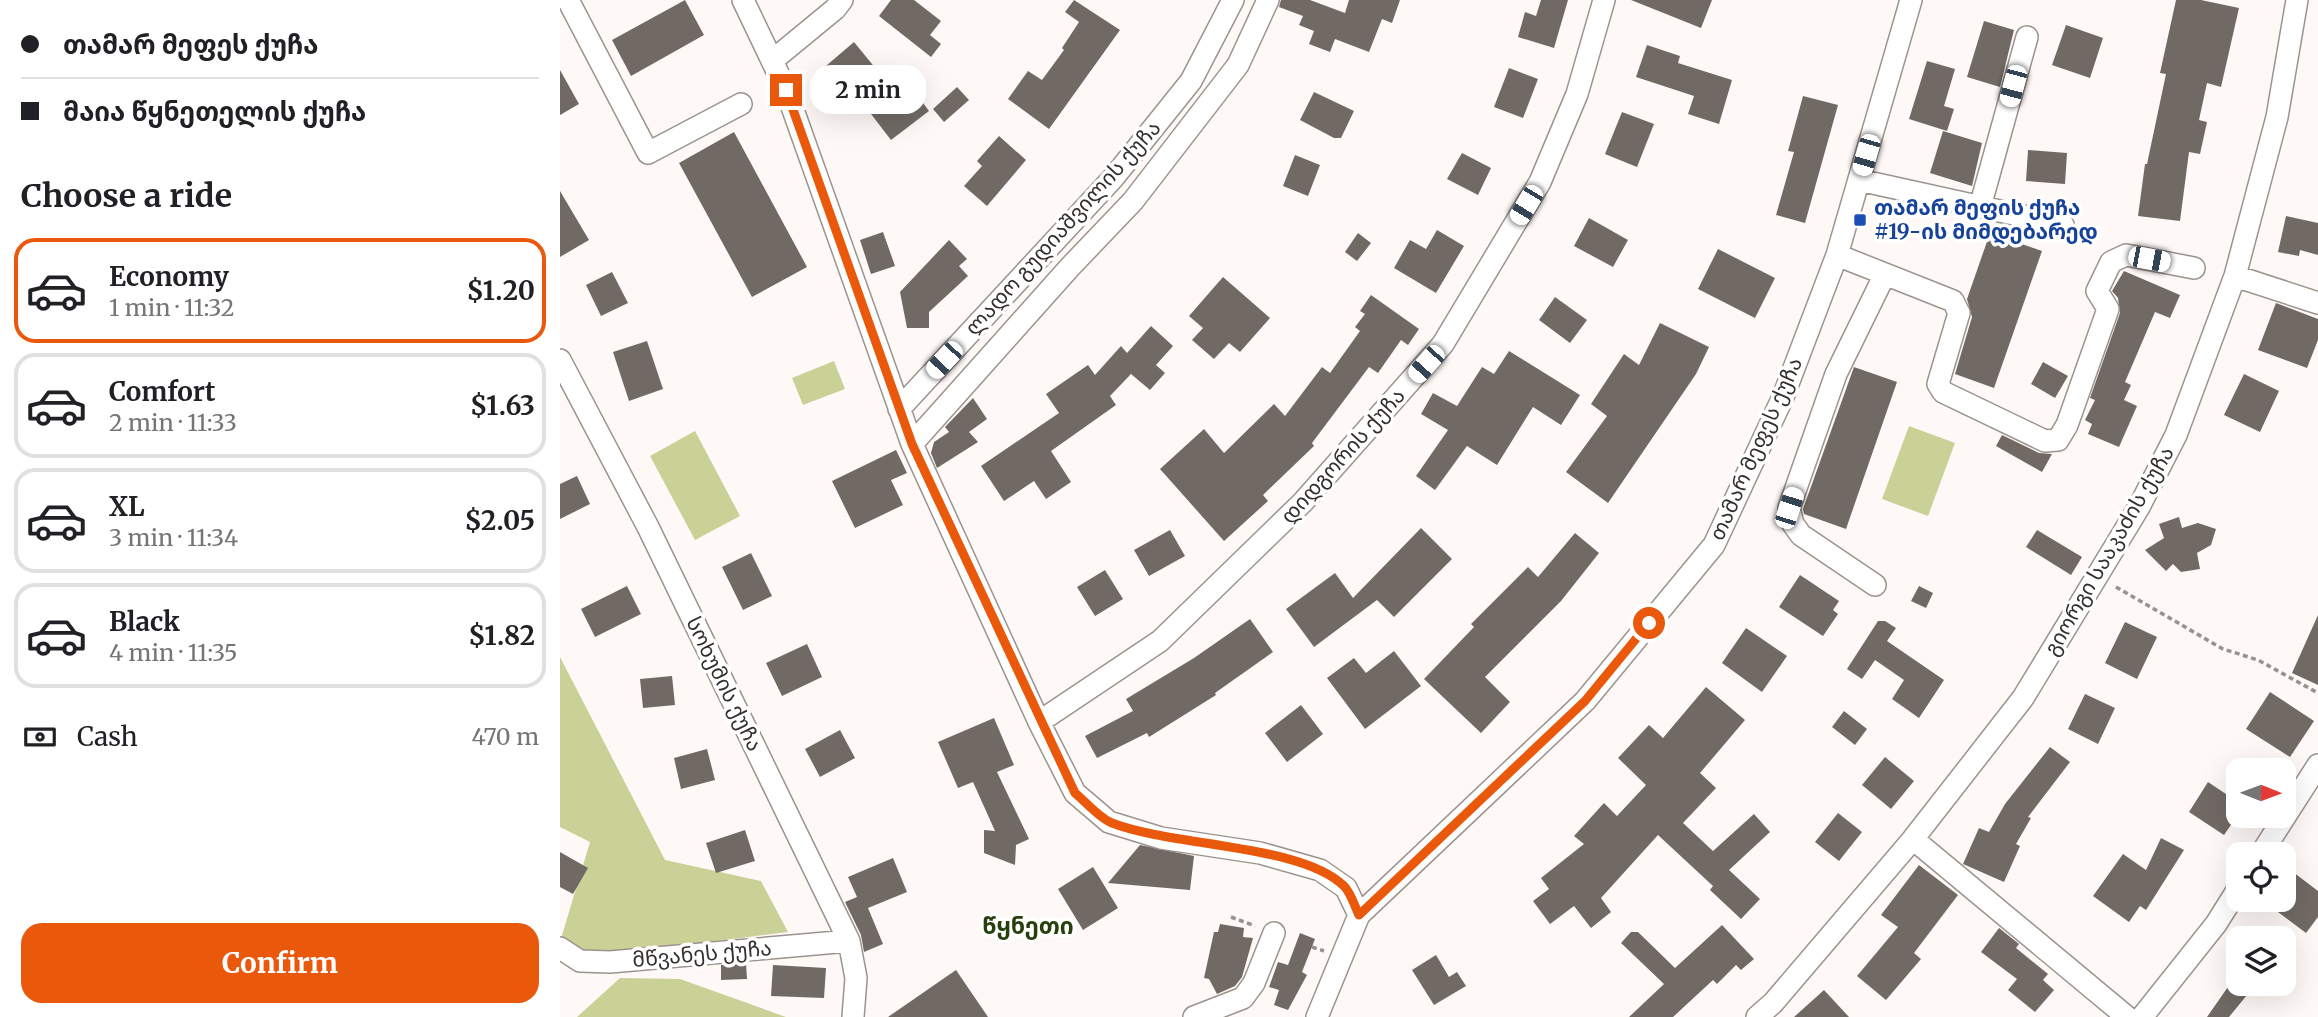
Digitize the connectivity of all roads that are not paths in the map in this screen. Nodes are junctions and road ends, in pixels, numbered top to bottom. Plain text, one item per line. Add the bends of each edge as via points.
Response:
1 (568, 0) edge
2 (743, 0) edge
3 (842, 0) edge
4 (1233, 0) edge
5 (1268, 0) edge
6 (1604, 0) edge
7 (1911, 0) edge
8 (2297, 0) edge
9 (2027, 37) dead end
10 (773, 60) junction
11 (741, 104) dead end
12 (1858, 180) junction
13 (1980, 207) junction
14 (2063, 225) dead end
15 (1049, 246) junction
16 (1837, 255) junction
17 (1070, 267) junction
18 (2194, 268) dead end
19 (1885, 274) junction
20 (2235, 276) junction
21 (2318, 303) edge
22 (996, 304) junction
23 (1019, 324) junction
24 (560, 360) edge
25 (899, 409) junction
26 (912, 444) junction
27 (1875, 584) dead end
28 (1040, 722) junction
29 (2318, 765) edge
30 (1913, 839) junction
31 (2269, 842) edge
32 (2226, 909) edge
33 (1359, 915) junction
34 (1265, 930) road end
35 (849, 941) junction
36 (560, 947) edge
37 (853, 1017) edge
38 (1194, 1017) edge
39 (1317, 1017) edge
40 (1757, 1017) edge
41 (2127, 1017) edge
42 (2142, 1017) edge

1 - 11 street via 648,153
2 - 10 street
3 - 10 street
4 - 15 street, ლადო გუდიაშვილის ქუჩა via 1191,81 1114,177
5 - 17 street, ლადო გუდიაშვილის ქუჩა via 1238,65 1133,201
6 - 28 street, დიდგორის ქუჩა via 1577,94 1540,182 1443,344 1303,502 1160,641
7 - 12 street, თამარ მეფეს ქუჩა
8 - 20 street, გიორგი სააკაძის ქუჩა via 2277,117
9 - 13 street
10 - 25 street
12 - 13 street
12 - 16 street, თამარ მეფეს ქუჩა
13 - 14 street
15 - 17 street
15 - 22 street, ლადო გუდიაშვილის ქუჩა
16 - 19 street
16 - 33 street, თამარ მეფეს ქუჩა via 1783,397 1714,545 1585,701
17 - 23 street, ლადო გუდიაშვილის ქუჩა
18 - 19 street via 2126,254 2111,262 2097,291 2108,309 2067,425 2058,440 2045,441 1944,392 1938,376 1959,313 1956,306 1941,295
19 - 27 street via 1836,374 1789,508 1801,535
20 - 21 street
20 - 30 street, გიორგი სააკაძის ქუჩა via 2176,435 2099,578 2023,698
22 - 23 street
22 - 25 street, ლადო გუდიაშვილის ქუჩა
23 - 26 street, ლადო გუდიაშვილის ქუჩა
24 - 35 street, სოხუმის ქუჩა via 648,527
25 - 26 street
26 - 28 street
28 - 33 street via 1075,793 1109,822 1161,838 1260,853 1320,870 1346,888
29 - 31 street
30 - 40 street, გიორგი სააკაძის ქუჩა
30 - 41 street
32 - 42 street
33 - 39 street, თამარ მეფეს ქუჩა
34 - 38 street via 1254,983 1243,998
35 - 36 street, მწვანეს ქუჩა via 610,962 580,961
35 - 37 street, სოხუმის ქუჩა via 856,978

